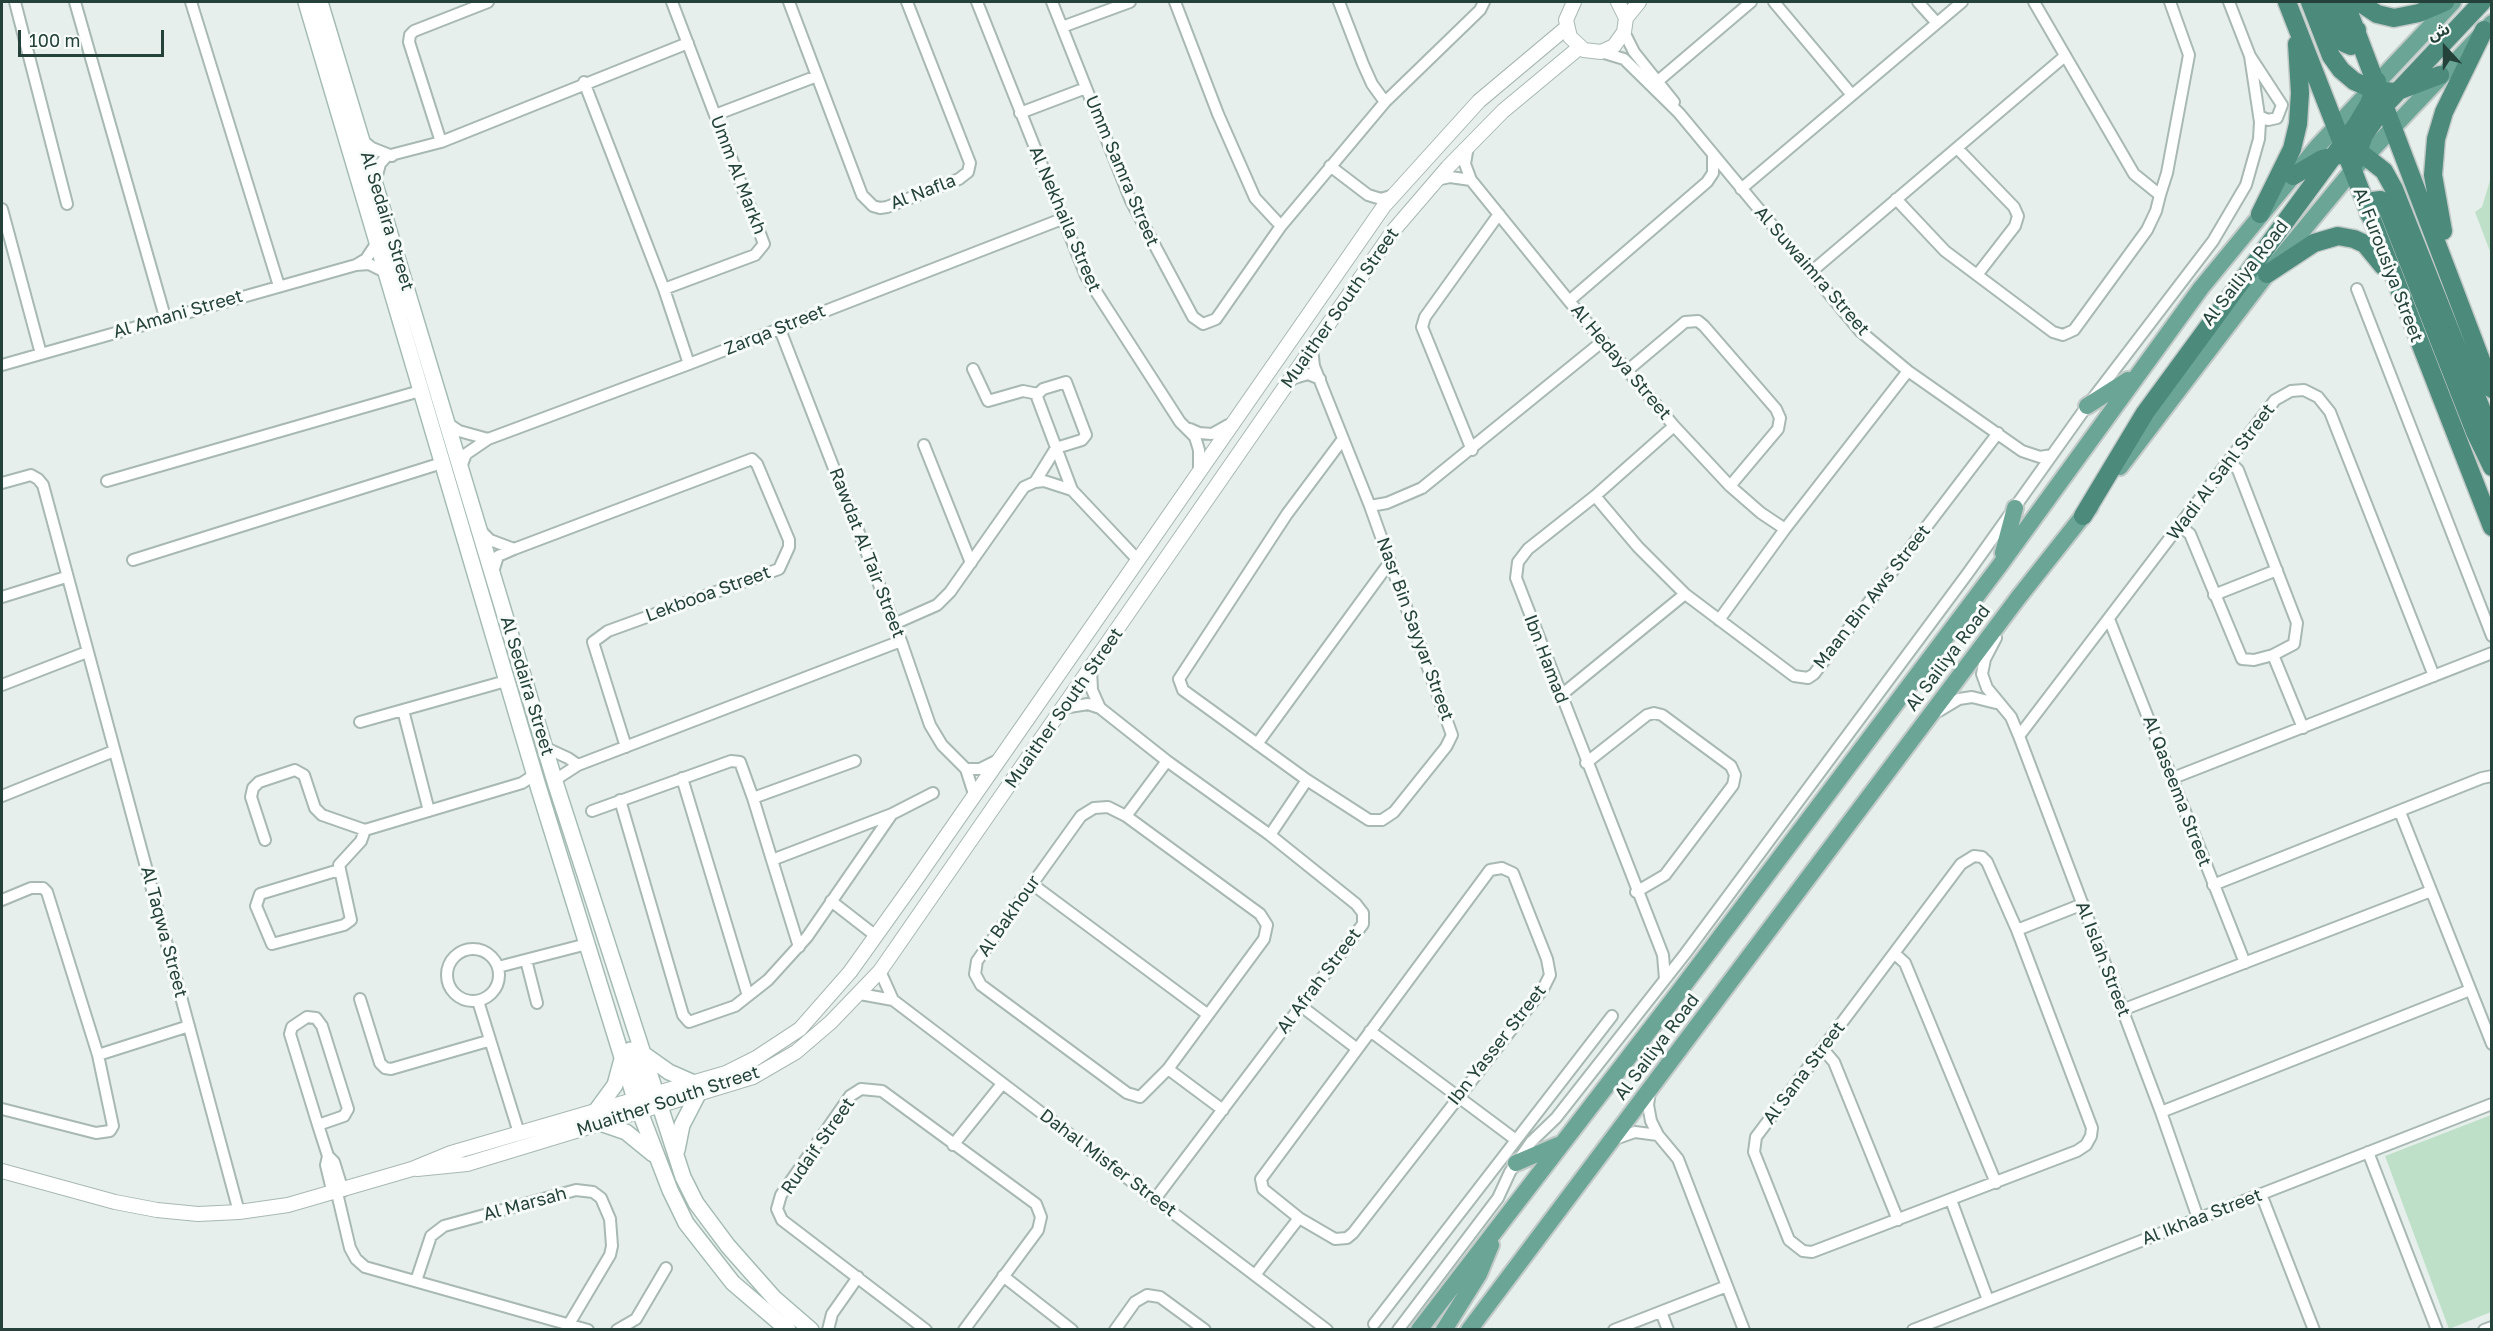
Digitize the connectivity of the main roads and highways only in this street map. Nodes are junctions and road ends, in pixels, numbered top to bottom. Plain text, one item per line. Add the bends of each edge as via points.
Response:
1 (306, 2) edge
2 (2287, 2) edge
3 (2310, 2) edge
4 (2326, 2) edge
5 (2345, 2) edge
6 (2358, 2) edge
7 (2445, 2) edge
8 (2452, 2) edge
9 (2482, 2) edge
10 (322, 3) edge
11 (2488, 26) edge
12 (2296, 27) junction
13 (2357, 30) junction
14 (2440, 75) junction
15 (2380, 91) junction
16 (2393, 125) junction
17 (2335, 127) junction
18 (2349, 156) junction
19 (2293, 176) junction
20 (2260, 214) junction
21 (2369, 214) junction
22 (2267, 274) junction
23 (2453, 283) junction
24 (2398, 290) junction
25 (2137, 375) junction
26 (2492, 389) edge
27 (2087, 406) road end
28 (2492, 436) edge
29 (2492, 467) edge
30 (2015, 508) road end
31 (2083, 516) junction
32 (2492, 527) edge
33 (2000, 565) junction
34 (606, 1006) junction
35 (645, 1055) junction
36 (622, 1059) junction
37 (648, 1102) junction
38 (1559, 1145) junction
39 (658, 1160) junction
40 (677, 1160) junction
41 (1516, 1163) road end
42 (683, 1177) junction
43 (1497, 1227) junction
44 (808, 1328) edge
45 (789, 1329) edge
46 (1419, 1329) edge
47 (1444, 1329) edge
48 (1468, 1329) edge

1 - 34 main road, Al Sedaira Street via 506,681 531,782
2 - 12 highway, Al Furousiya Street
3 - 15 highway via 2337,66 2354,81
4 - 13 highway via 2344,43 2355,44
5 - 13 highway
6 - 7 highway via 2377,14 2400,18
8 - 15 main road, Al Sailiya Road
9 - 15 highway
10 - 35 main road, Al Sedaira Street via 556,785
11 - 14 main road, Al Sailiya Road
11 - 23 highway via 2444,112 2434,148 2434,184
12 - 17 highway, Al Furousiya Street
12 - 20 highway via 2298,124 2292,149
13 - 15 highway
14 - 15 highway
14 - 16 main road, Al Sailiya Road
15 - 16 highway
15 - 17 main road, Al Sailiya Road
15 - 18 highway via 2368,128
16 - 18 main road, Al Sailiya Road
16 - 23 highway
17 - 18 highway, Al Furousiya Street
17 - 19 main road, Al Sailiya Road
18 - 19 highway via 2314,163
18 - 21 highway, Al Furousiya Street
18 - 22 main road, Al Sailiya Road
18 - 28 highway via 2380,167 2391,183
18 - 31 highway via 2145,413
19 - 20 main road, Al Sailiya Road
20 - 25 main road, Al Sailiya Road
21 - 24 highway, Al Furousiya Street
21 - 29 highway via 2373,201 2381,200 2386,205
22 - 24 highway via 2320,240 2343,236 2371,249
22 - 31 main road, Al Sailiya Road
23 - 26 highway
24 - 32 highway, Al Furousiya Street
25 - 27 main road
25 - 33 main road, Al Sailiya Road
30 - 33 main road
31 - 48 main road, Al Sailiya Road
33 - 38 main road, Al Sailiya Road
34 - 36 main road, Al Sedaira Street
34 - 37 main road via 620,1023
35 - 37 main road, Al Sedaira Street
35 - 40 main road via 696,1089 682,1125
36 - 37 main road, Al Sedaira Street
36 - 39 main road via 615,1085 598,1117 635,1137
37 - 39 main road, Al Sedaira Street
37 - 40 main road, Al Sedaira Street
37 - 42 main road via 668,1158
38 - 41 main road
38 - 43 main road, Al Sailiya Road
39 - 45 main road, Al Sedaira Street via 686,1223 700,1244 733,1283
40 - 42 main road, Al Sedaira Street
42 - 44 main road, Al Sedaira Street via 696,1203 728,1246 774,1298
43 - 46 main road, Al Sailiya Road
43 - 47 main road via 1479,1274

